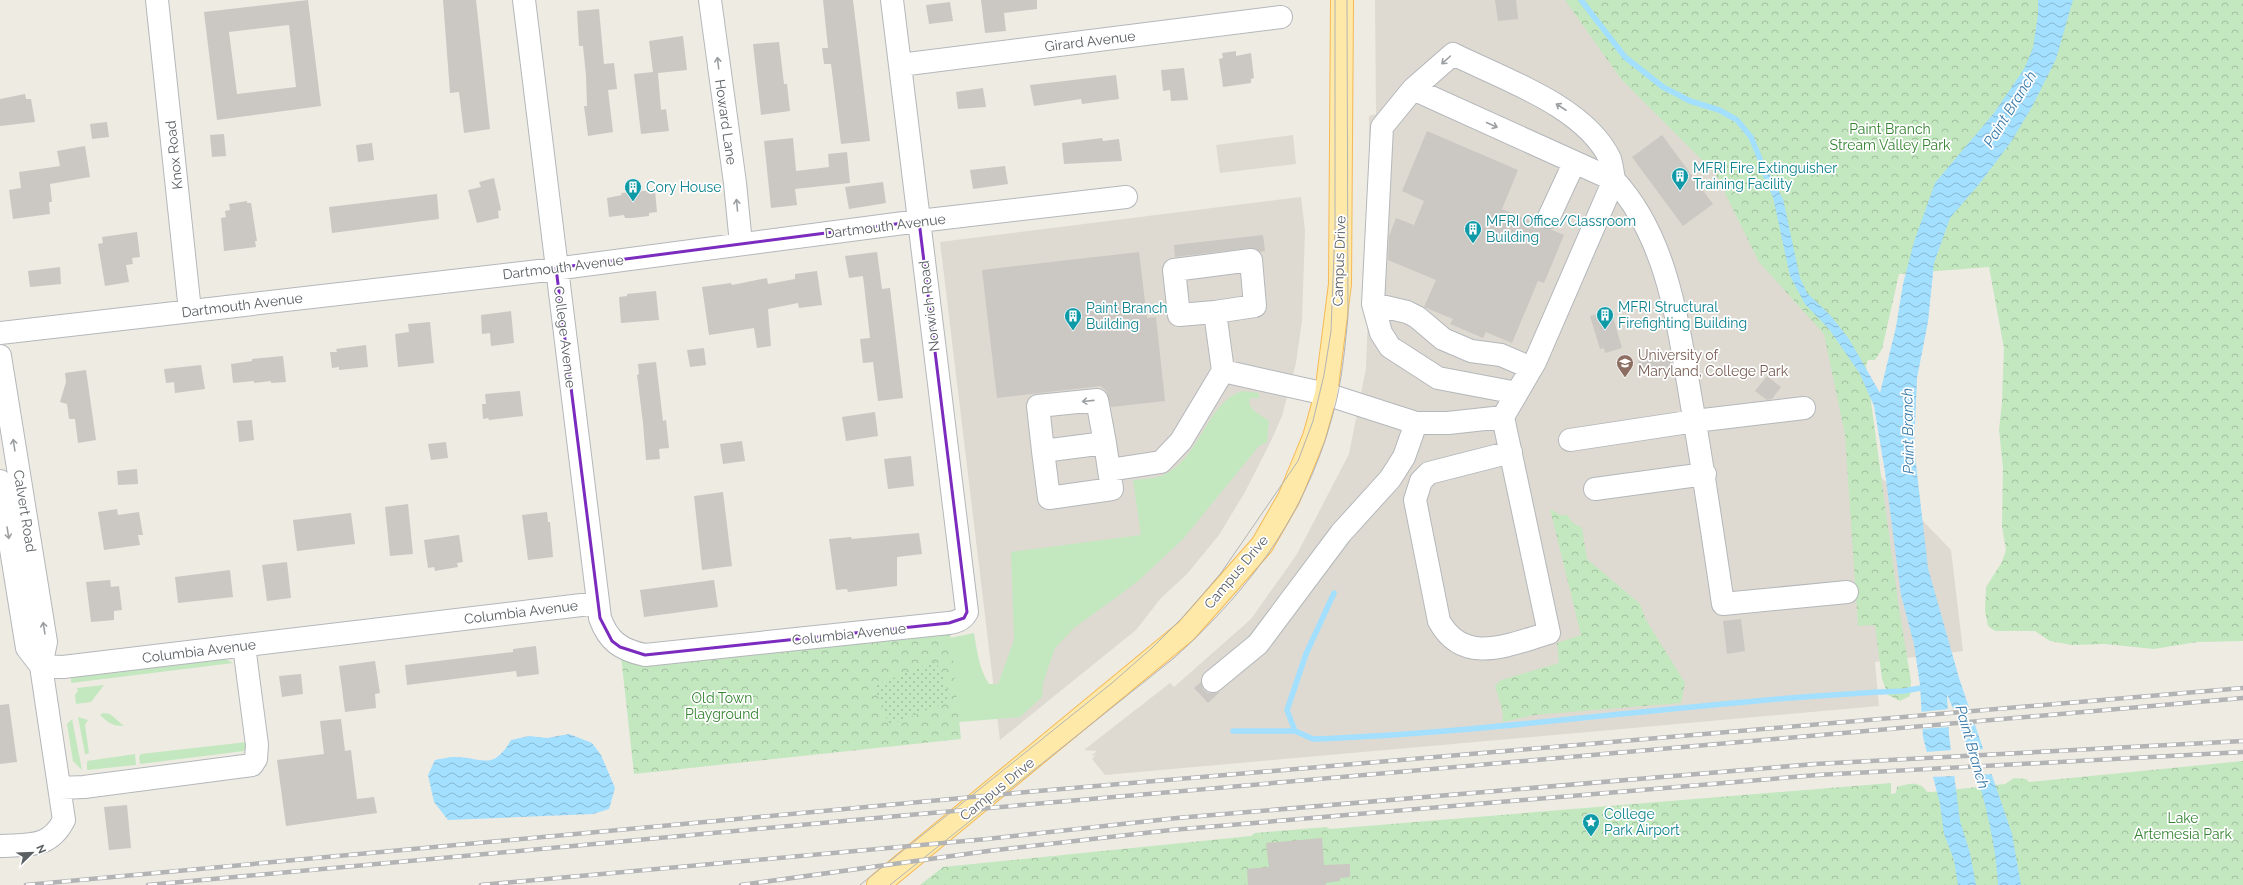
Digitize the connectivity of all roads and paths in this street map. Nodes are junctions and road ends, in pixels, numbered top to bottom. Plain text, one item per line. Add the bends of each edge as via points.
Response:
1 (157, 0) edge
2 (524, 0) edge
3 (710, 0) edge
4 (892, 0) edge
5 (1342, 0) edge
6 (1281, 17) dead end
7 (900, 65) junction
8 (1413, 89) junction
9 (1574, 163) junction
10 (1614, 180) junction
11 (1126, 197) dead end
12 (1549, 217) dead end
13 (919, 221) junction
14 (741, 244) junction
15 (556, 268) junction
16 (1373, 304) junction
17 (190, 311) junction
18 (1215, 312) dead end
19 (0, 333) edge
20 (0, 356) edge
21 (1531, 368) junction
22 (1223, 371) junction
23 (1517, 393) junction
24 (1326, 394) junction
25 (1804, 408) dead end
26 (1503, 416) junction
27 (1695, 421) junction
28 (1416, 423) junction
29 (1570, 440) dead end
30 (1105, 443) junction
31 (1043, 451) junction
32 (1511, 452) junction
33 (1109, 470) junction
34 (1705, 474) junction
35 (0, 481) edge
36 (1595, 489) dead end
37 (1847, 592) dead end
38 (598, 603) junction
39 (967, 612) joint
40 (244, 646) junction
41 (41, 666) junction
42 (1213, 681) dead end
43 (60, 788) junction
44 (0, 845) edge
45 (878, 885) edge

1 - 17 street, Knox Road
2 - 15 street, College Avenue
14 -> 3 street, Howard Lane
4 - 7 street, Norwich Road
5 - 24 main road, Campus Drive via 1340,284
6 - 7 street, Girard Avenue
7 - 13 street, Norwich Road
8 -> 9 street
10 -> 8 street via 1611,161 1591,131 1555,104 1453,54
8 - 16 street via 1382,127
9 - 10 street
9 - 12 street
10 - 21 street
10 - 27 street via 1630,198 1661,260
11 - 13 street, Dartmouth Avenue
13 - 14 street, Dartmouth Avenue
13 - 39 street, Norwich Road
14 - 15 street, Dartmouth Avenue
15 - 17 street, Dartmouth Avenue
15 - 38 street, College Avenue
16 - 21 street via 1407,312 1443,339 1470,351 1501,355
16 - 23 street via 1381,333 1390,348 1438,378
17 - 19 street, Dartmouth Avenue
18 - 22 street
41 -> 20 street, Calvert Road via 46,642
21 - 23 street
22 - 24 street
22 - 33 street via 1181,442 1161,462
23 - 26 street
24 - 28 street
24 - 45 main road, Campus Drive via 1314,438 1289,498 1262,544 1186,631
25 - 27 street
26 - 28 street via 1448,423
26 - 32 street
27 - 29 street
27 - 34 street
28 - 42 street via 1404,457 1390,479 1341,534 1258,644
30 - 31 street
30 -> 31 street via 1097,400 1038,406
30 - 33 street
31 - 33 street via 1049,498 1112,489
32 - 32 street via 1549,633 1494,649 1477,649 1454,640 1445,632 1439,621 1415,500 1422,481 1429,474
34 - 36 street
34 - 37 street via 1723,604
35 -> 41 street, Calvert Road via 27,648
38 - 39 street, Columbia Avenue via 604,630 612,641 620,647 645,655 949,623 964,618
38 - 40 street, Columbia Avenue
40 - 41 street, Columbia Avenue via 67,667
40 - 43 street via 257,745 256,759 252,765
41 - 43 street, Calvert Road
43 - 44 street, Calvert Road via 64,820 58,831 46,841

